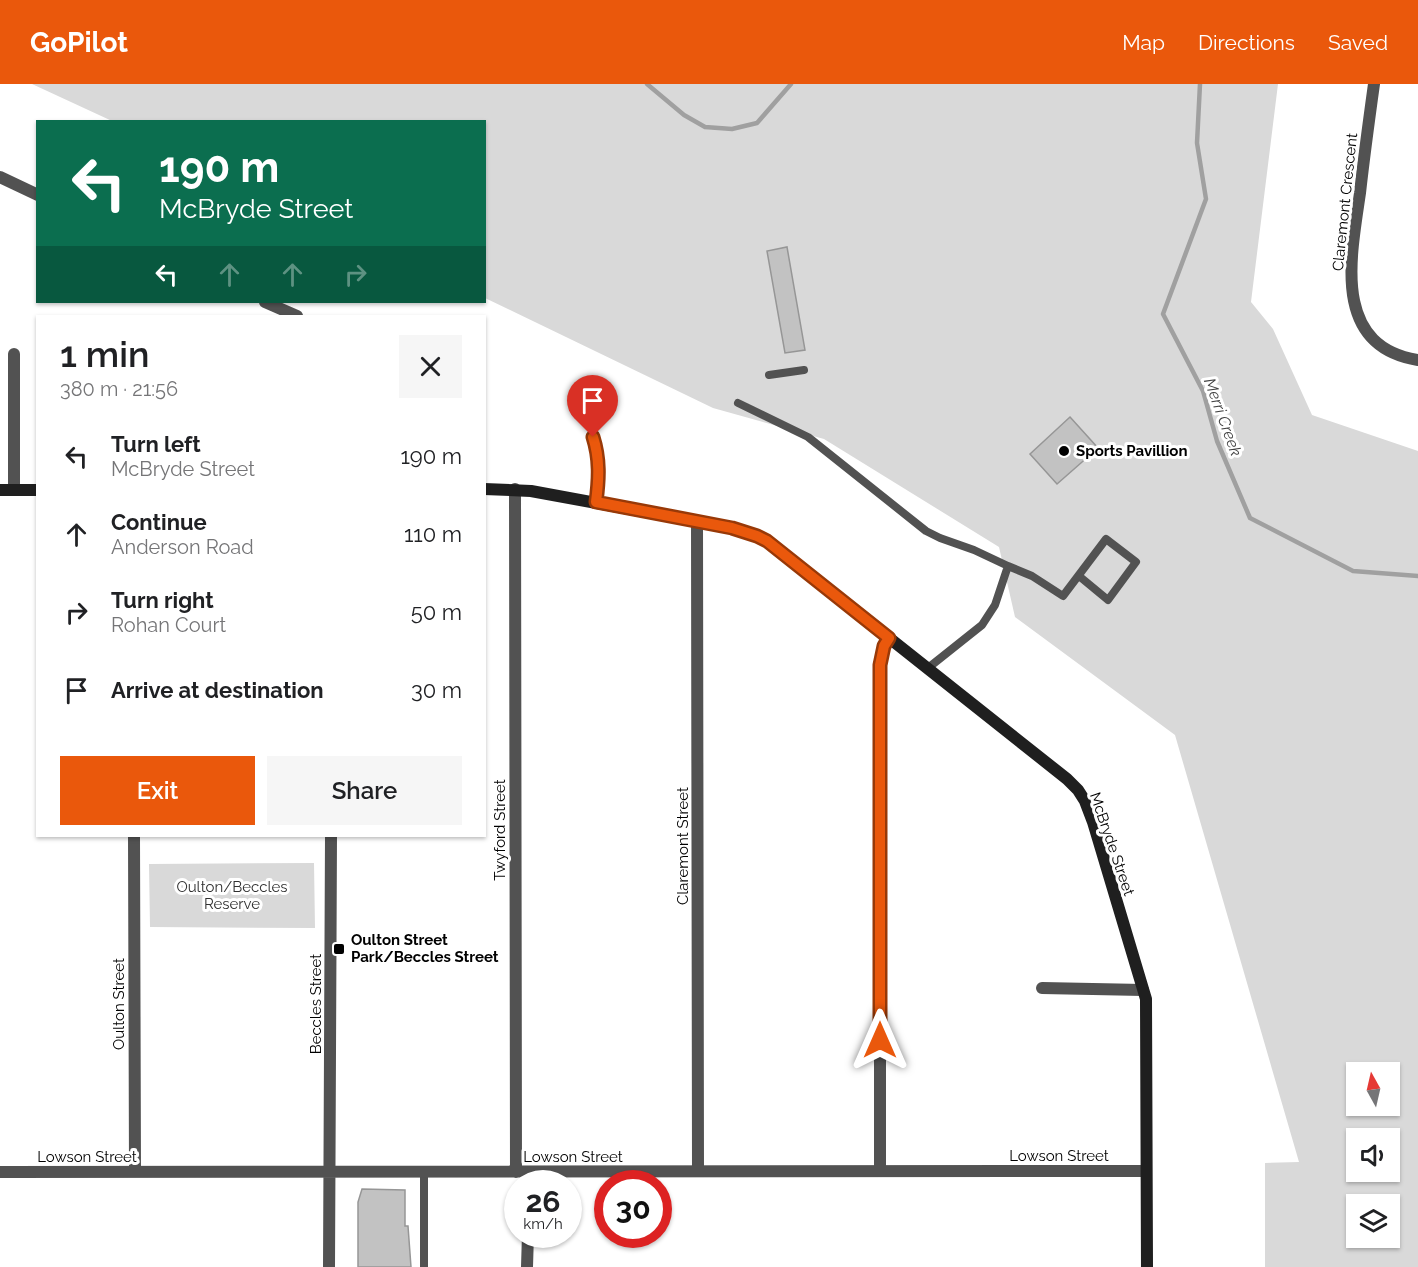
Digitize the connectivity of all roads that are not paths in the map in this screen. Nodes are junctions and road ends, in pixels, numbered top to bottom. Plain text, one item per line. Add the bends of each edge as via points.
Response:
1 (1374, 84) edge
2 (0, 177) edge
3 (36, 194) edge
4 (267, 303) edge
5 (295, 315) edge
6 (14, 354) dead end
7 (1418, 360) edge
8 (804, 370) dead end
9 (769, 375) dead end
10 (738, 403) dead end
11 (593, 437) dead end
12 (486, 489) edge
13 (515, 489) junction
14 (0, 490) edge
15 (14, 490) junction
16 (36, 490) edge
17 (596, 502) junction
18 (697, 521) junction
19 (1008, 566) junction
20 (1079, 576) junction
21 (889, 638) junction
22 (928, 668) junction
23 (134, 837) edge
24 (331, 837) edge
25 (1042, 988) dead end
26 (1143, 990) junction
27 (524, 1170) edge
28 (880, 1171) junction
29 (1146, 1171) junction
30 (0, 1172) edge
31 (135, 1172) junction
32 (330, 1172) junction
33 (424, 1172) junction
34 (698, 1172) junction
35 (504, 1175) edge
36 (582, 1175) edge
37 (528, 1248) edge
38 (329, 1267) edge
39 (424, 1267) edge
40 (527, 1267) edge
41 (1147, 1267) edge

1 - 7 street, Claremont Crescent via 1352,253 1352,290 1360,321 1368,334 1398,356
2 - 3 street
4 - 5 street
6 - 15 street
8 - 9 lane
10 - 19 lane via 808,437 926,531
11 - 17 street via 599,475
12 - 13 street, McBryde Street
13 - 17 street, McBryde Street
13 - 27 street, Twyford Street via 514,822
14 - 15 street
15 - 16 street
17 - 18 street, McBryde Street
18 - 21 street, McBryde Street via 767,541
18 - 34 street, Claremont Street
19 - 20 lane via 1063,596
19 - 22 lane via 995,605 982,625
20 - 20 lane via 1106,539 1136,562 1108,600
21 - 22 street, McBryde Street
21 - 28 street via 880,665
22 - 26 street, McBryde Street via 1078,790 1093,822
23 - 31 street, Oulton Street
24 - 32 street, Beccles Street
25 - 26 street
26 - 29 street, McBryde Street
28 - 29 street, Lowson Street
28 - 34 street, Lowson Street
29 - 41 street, McBryde Street
30 - 31 street, Lowson Street
31 - 32 street, Lowson Street
32 - 33 street, Lowson Street
32 - 38 street, Beccles Street
33 - 35 street, Lowson Street
33 - 39 lane
34 - 36 street, Lowson Street
37 - 40 street

